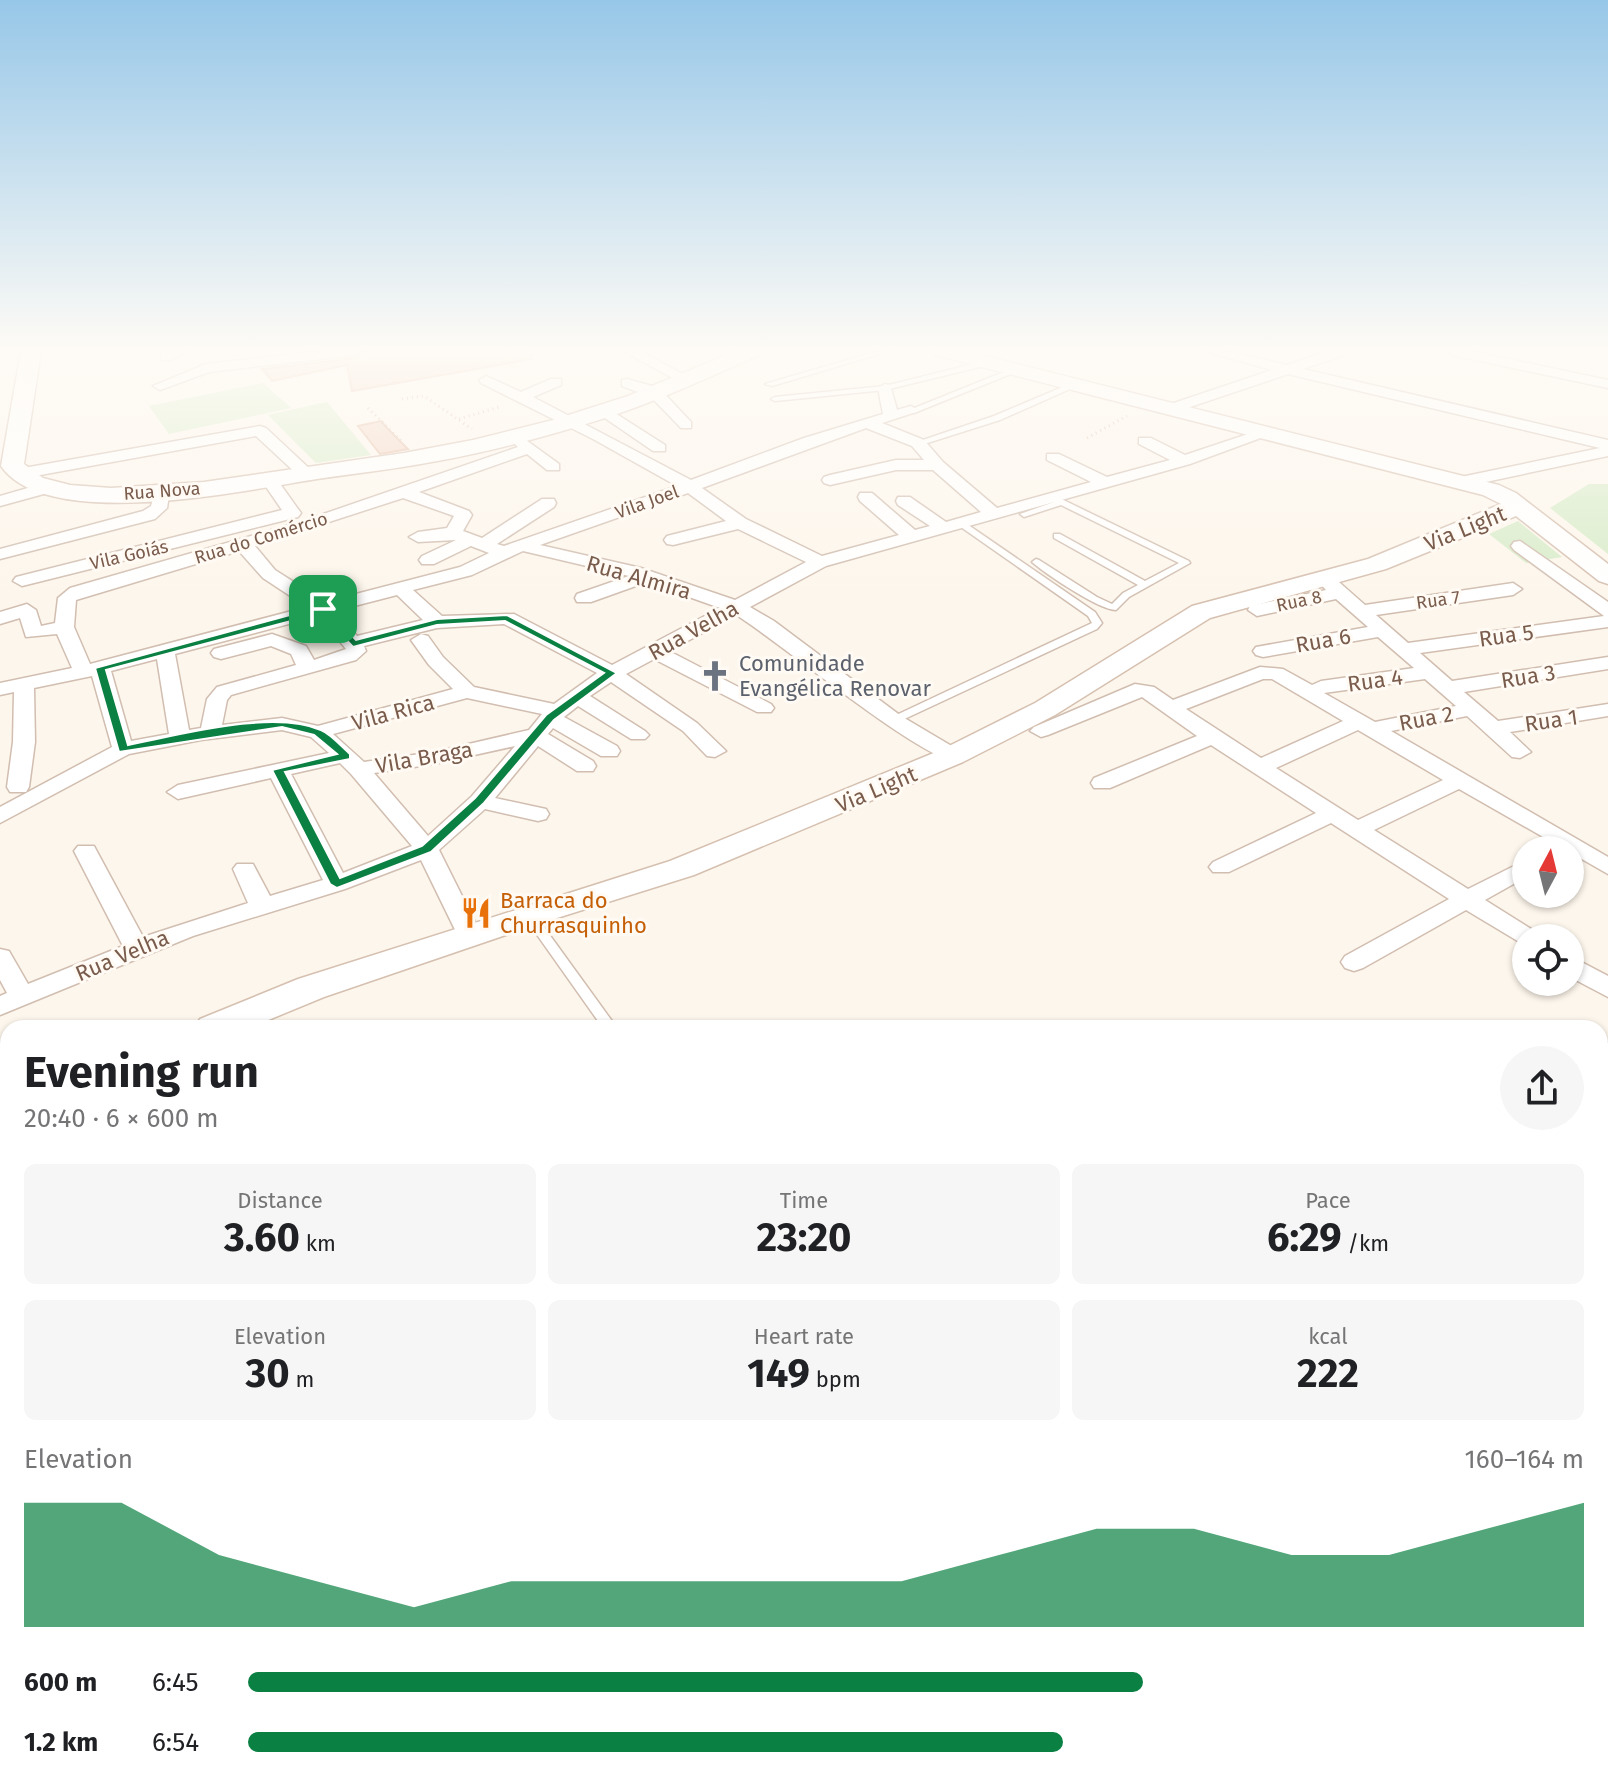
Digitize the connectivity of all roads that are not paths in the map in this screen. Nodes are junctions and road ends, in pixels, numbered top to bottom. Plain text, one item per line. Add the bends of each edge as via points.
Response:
1 (17, 434) edge
2 (244, 434) edge
3 (264, 434) edge
4 (539, 434) edge
5 (595, 434) edge
6 (643, 434) edge
7 (832, 434) edge
8 (847, 434) edge
9 (906, 434) edge
10 (945, 434) edge
11 (1262, 434) edge
12 (1279, 434) edge
13 (1554, 434) edge
14 (1145, 441) dead end
15 (521, 442) junction
16 (918, 443) junction
17 (794, 447) junction
18 (1608, 448) edge
19 (452, 452) junction
20 (631, 454) junction
21 (1053, 457) dead end
22 (1184, 461) junction
23 (937, 465) junction
24 (470, 467) junction
25 (553, 467) dead end
26 (306, 474) junction
27 (830, 480) dead end
28 (270, 481) junction
29 (22, 482) edge
30 (1104, 482) junction
31 (1462, 482) junction
32 (689, 486) junction
33 (403, 492) junction
34 (161, 495) junction
35 (866, 497) dead end
36 (1056, 500) junction
37 (0, 501) edge
38 (904, 501) dead end
39 (548, 503) dead end
40 (1518, 506) junction
41 (292, 513) junction
42 (993, 513) junction
43 (1024, 514) dead end
44 (779, 520) dead end
45 (740, 523) junction
46 (309, 525) junction
47 (952, 526) junction
48 (757, 532) junction
49 (1057, 536) dead end
50 (418, 537) dead end
51 (912, 537) junction
52 (673, 540) dead end
53 (485, 543) junction
54 (244, 545) junction
55 (1520, 546) dead end
56 (6, 552) edge
57 (629, 553) dead end
58 (555, 554) junction
59 (428, 560) dead end
60 (820, 562) junction
61 (1036, 562) dead end
62 (596, 563) junction
63 (466, 571) junction
64 (647, 576) junction
65 (1608, 576) edge
66 (22, 581) junction
67 (1144, 584) junction
68 (1333, 586) junction
69 (401, 589) junction
70 (1513, 589) dead end
71 (584, 598) dead end
72 (736, 607) junction
73 (1113, 608) junction
74 (323, 609) junction
75 (27, 610) junction
76 (1257, 610) dead end
77 (1363, 611) junction
78 (1608, 611) edge
79 (0, 618) edge
80 (1097, 619) junction
81 (1608, 621) edge
82 (437, 622) junction
83 (64, 627) junction
84 (1383, 630) junction
85 (265, 633) junction
86 (421, 640) dead end
87 (1404, 649) junction
88 (351, 650) junction
89 (1263, 651) dead end
90 (656, 652) junction
91 (167, 658) junction
92 (1608, 663) edge
93 (308, 668) junction
94 (92, 670) junction
95 (1430, 672) junction
96 (612, 673) junction
97 (24, 686) junction
98 (1321, 687) dead end
99 (1448, 688) junction
100 (0, 689) edge
101 (467, 692) junction
102 (576, 696) junction
103 (764, 708) dead end
104 (1170, 708) junction
105 (1472, 709) junction
106 (1608, 710) edge
107 (554, 714) junction
108 (894, 720) junction
109 (1358, 722) junction
110 (1381, 727) dead end
111 (1494, 728) junction
112 (1041, 731) dead end
113 (318, 732) junction
114 (210, 733) junction
115 (535, 735) junction
116 (638, 735) dead end
117 (1213, 737) junction
118 (180, 738) junction
119 (123, 749) junction
120 (609, 751) dead end
121 (715, 751) dead end
122 (1520, 752) dead end
123 (952, 756) junction
124 (352, 762) junction
125 (585, 766) dead end
126 (1260, 767) junction
127 (278, 770) junction
128 (1458, 781) junction
129 (1102, 783) dead end
130 (178, 792) dead end
131 (8, 800) edge
132 (480, 801) junction
133 (538, 814) dead end
134 (1332, 814) junction
135 (1357, 829) junction
136 (1545, 836) edge
137 (427, 849) junction
138 (86, 851) dead end
139 (1584, 857) edge
140 (1221, 867) dead end
141 (1608, 867) edge
142 (245, 869) dead end
143 (1512, 875) edge
144 (337, 884) junction
145 (1465, 900) junction
146 (262, 906) junction
147 (529, 915) junction
148 (1512, 929) edge
149 (469, 934) junction
150 (137, 949) junction
151 (0, 957) edge
152 (1354, 962) dead end
153 (1584, 973) edge
154 (1608, 988) edge
155 (11, 1001) edge
156 (233, 1020) edge
157 (604, 1020) edge

1 - 29 street via 12,466
2 - 29 street
3 - 26 street
4 - 15 street, Rua Nova
5 - 20 street
6 - 20 street via 667,449
7 - 17 street, Vila Joel
8 - 17 street
9 - 16 street
10 - 16 lane
11 - 22 street, Rua Velha
12 - 31 street
13 - 18 street
14 - 22 street
15 - 19 street, Rua Nova via 491,442
15 - 24 street, Rua do Comércio
15 - 25 street
16 - 23 street
17 - 32 street, Vila Joel
18 - 31 street
19 - 24 street
19 - 26 street, Rua Nova
20 - 32 street
21 - 30 street
22 - 30 street, Rua Velha
23 - 27 street via 896,465
23 - 42 street
24 - 33 street, Rua do Comércio
26 - 28 street, Rua Nova
28 - 34 street, Rua Nova
28 - 41 street
29 - 34 street, Rua Nova via 63,492
29 - 37 street
30 - 36 street, Rua Velha
31 - 40 street via 1499,493
32 - 45 street
32 - 53 street, Vila Joel
33 - 46 street, Rua do Comércio
33 - 53 street via 462,514
34 - 56 street via 154,513
35 - 51 street
36 - 42 street, Rua Velha
36 - 43 lane
36 - 67 lane via 1185,561 1183,567
38 - 47 street
39 - 53 street
40 - 65 street
40 - 68 street, Via Light
41 - 46 street
41 - 66 street, Vila Goiás
42 - 47 street, Rua Velha
44 - 48 street
45 - 48 street
45 - 52 street
46 - 54 street, Rua do Comércio
47 - 51 street, Rua Velha
47 - 80 lane
48 - 60 street
49 - 67 lane
50 - 53 street
51 - 60 street, Rua Velha
53 - 58 street, Rua Almira
53 - 59 street
53 - 63 street
54 - 74 street via 278,582
54 - 83 street, Rua do Comércio via 77,592 67,598
55 - 78 street
56 - 66 street
57 - 62 street
58 - 62 street, Rua Almira
58 - 63 street
60 - 72 street, Rua Velha
61 - 73 lane
62 - 64 street, Rua Almira
63 - 69 street
64 - 71 street
64 - 72 street, Rua Almira
66 - 75 street
67 - 73 lane
68 - 76 street, Rua 8
68 - 77 street
68 - 123 street, Via Light via 1201,612 1045,709
69 - 74 street
69 - 82 street
70 - 77 street, Rua 7
72 - 90 street, Rua Velha
72 - 108 street, Rua Almira
73 - 80 lane
74 - 85 street
74 - 88 street
75 - 79 street
75 - 83 street via 33,633
77 - 84 street
80 - 108 lane via 1094,627
81 - 87 street, Rua 5
82 - 88 street
82 - 96 street via 507,618
83 - 94 street
84 - 87 street
84 - 89 street, Rua 6
85 - 91 street
85 - 93 street via 297,648
86 - 101 street
87 - 95 street
88 - 93 street
90 - 96 street, Rua Velha
90 - 103 street
91 - 94 street
91 - 118 street
92 - 99 street, Rua 3
93 - 114 street via 224,691 217,699
94 - 97 street
94 - 119 street
95 - 98 street, Rua 4
95 - 99 street
96 - 102 street, Rua Velha
96 - 121 street via 690,727
97 - 100 street
97 - 131 street via 24,742
99 - 105 street
101 - 107 street
101 - 113 street, Vila Rica
102 - 107 street, Rua Velha
102 - 116 street
104 - 109 street via 1270,672
104 - 112 street via 1137,690
104 - 117 street
105 - 110 street, Rua 2
105 - 111 street
106 - 111 street, Rua 1
107 - 115 street, Rua Velha
107 - 120 street
108 - 123 street, Rua Almira
109 - 126 street
109 - 128 street
111 - 122 street
113 - 114 street via 282,724
113 - 124 street
114 - 118 street
115 - 124 street, Vila Braga via 434,758
115 - 125 street
115 - 132 street, Rua Velha
117 - 126 street
117 - 129 street
118 - 119 street
119 - 131 street
123 - 147 street, Via Light via 682,868
124 - 127 street, Vila Rica
124 - 137 street
126 - 134 street
127 - 130 street, Vila Rica
127 - 144 street
128 - 135 street
128 - 136 street
132 - 133 street
132 - 137 street, Rua Velha
134 - 135 street
134 - 140 street
135 - 145 street
137 - 144 street, Rua Velha
137 - 149 street
138 - 150 street
139 - 141 street
142 - 146 street
143 - 145 street
144 - 146 street, Rua Velha
145 - 148 street
145 - 152 street
146 - 150 street, Rua Velha
147 - 149 street, Via Light
147 - 157 lane
149 - 156 street, Via Light
150 - 155 street, Rua Velha
151 - 155 street
153 - 154 street

